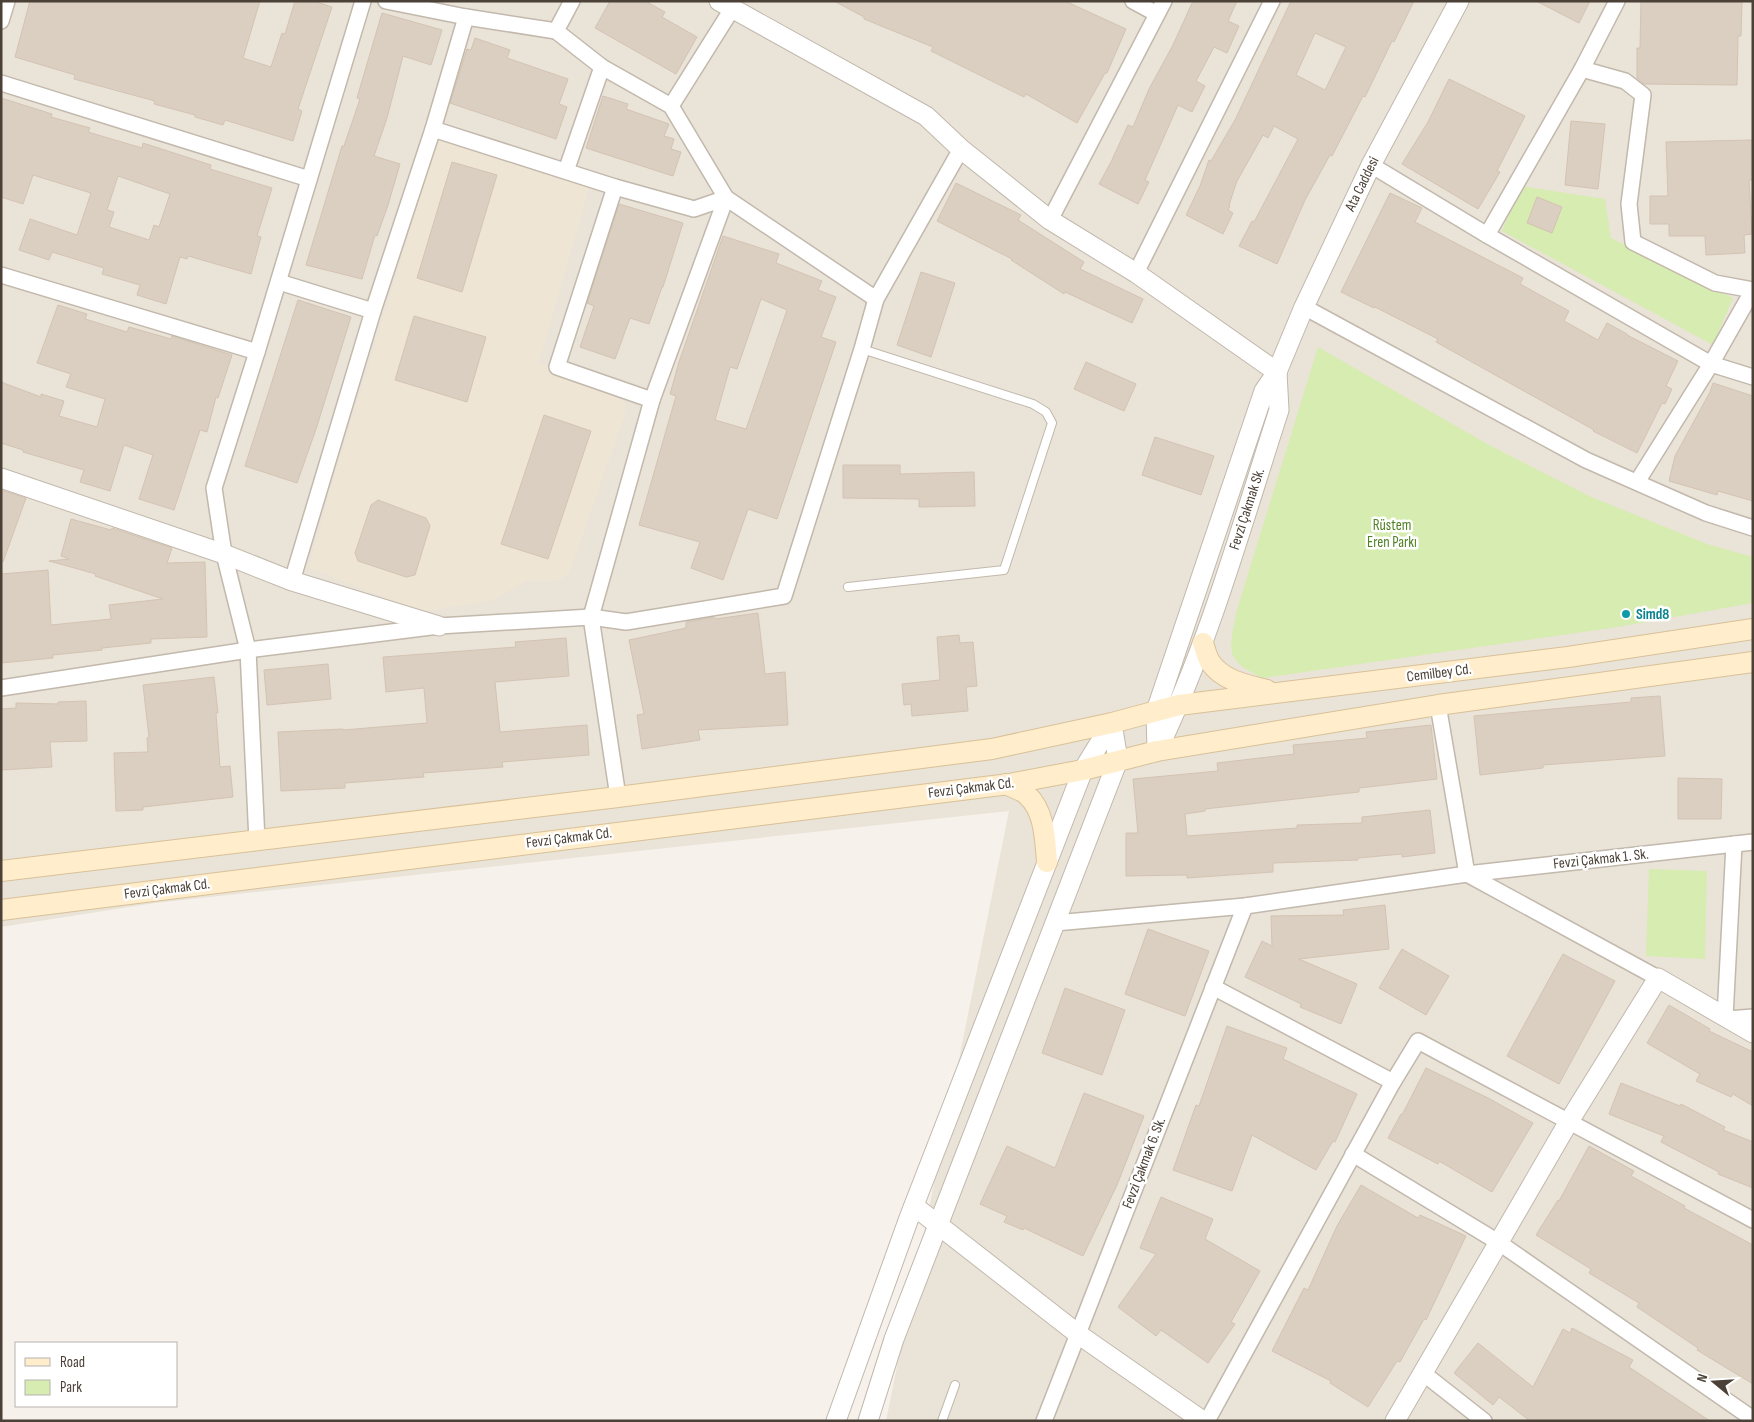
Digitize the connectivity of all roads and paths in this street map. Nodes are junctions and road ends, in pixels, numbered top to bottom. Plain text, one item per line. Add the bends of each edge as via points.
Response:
1 (7, 1) edge
2 (363, 1) edge
3 (386, 1) edge
4 (572, 1) edge
5 (1133, 1) edge
6 (1272, 1) edge
7 (1616, 1) edge
8 (1455, 3) edge
9 (726, 5) edge
10 (1160, 8) edge
11 (466, 17) junction
12 (1, 21) edge
13 (556, 31) junction
14 (602, 67) junction
15 (1582, 69) junction
16 (1, 83) edge
17 (671, 106) junction
18 (433, 129) junction
19 (961, 149) junction
20 (1371, 165) junction
21 (566, 171) junction
22 (309, 179) junction
23 (615, 187) junction
24 (726, 198) junction
25 (1050, 220) junction
26 (1487, 235) junction
27 (1136, 273) junction
28 (1, 275) edge
29 (279, 282) junction
30 (1753, 290) edge
31 (876, 299) junction
32 (1304, 307) junction
33 (373, 311) junction
34 (862, 349) junction
35 (257, 352) junction
36 (1711, 364) junction
37 (1277, 372) junction
38 (1753, 376) edge
39 (652, 400) junction
40 (1, 478) edge
41 (1637, 482) junction
42 (1753, 528) edge
43 (224, 554) junction
44 (292, 581) junction
45 (848, 587) dead end
46 (591, 617) junction
47 (440, 626) junction
48 (1753, 629) edge
49 (1204, 643) junction
50 (248, 650) junction
51 (1753, 662) edge
52 (1, 688) edge
53 (1277, 692) junction
54 (1179, 705) junction
55 (1438, 705) junction
56 (1156, 711) junction
57 (1119, 721) junction
58 (1157, 751) junction
59 (1126, 758) junction
60 (1083, 770) junction
61 (1006, 784) junction
62 (618, 797) junction
63 (257, 841) junction
64 (1753, 842) edge
65 (1734, 844) junction
66 (1047, 862) junction
67 (1, 871) edge
68 (1468, 874) junction
69 (1245, 906) junction
70 (1, 910) edge
71 (1055, 923) junction
72 (1658, 978) junction
73 (1213, 987) junction
74 (1753, 1017) edge
75 (1726, 1018) junction
76 (1753, 1033) edge
77 (1393, 1082) junction
78 (1568, 1123) junction
79 (1353, 1154) junction
80 (914, 1206) junction
81 (1753, 1220) edge
82 (938, 1226) junction
83 (1498, 1242) junction
84 (1078, 1334) junction
85 (1423, 1373) junction
86 (954, 1385) dead end
87 (1753, 1419) edge
88 (836, 1421) edge
89 (868, 1421) edge
90 (942, 1421) edge
91 (1044, 1421) edge
92 (1203, 1421) edge
93 (1207, 1421) edge
94 (1395, 1421) edge
95 (1484, 1421) edge

1 - 12 street
2 - 22 street
3 - 11 street
4 - 13 street
5 - 10 street
6 - 27 street
7 - 15 street
8 - 20 street, Ata Caddesi
9 - 17 street
9 - 19 street via 926,116
10 - 25 street
11 - 13 street
11 - 18 street
13 - 14 street
14 - 17 street
14 - 21 street
15 - 26 street
15 - 30 street via 1625,81 1643,95 1629,204 1633,242 1715,283
16 - 22 street
17 - 24 street
18 - 21 street
18 - 33 street
19 - 25 street
19 - 31 street
20 - 26 street
20 - 32 street, Ata Caddesi
21 - 23 street
22 - 29 street
23 - 24 street via 694,209
23 - 39 street via 557,366
24 - 31 street
24 - 39 street
25 - 27 street
26 - 36 street
27 - 37 street
28 - 35 street
29 - 33 street
29 - 35 street
30 - 36 street
31 - 34 street
32 - 37 street, Ata Caddesi
32 - 41 street via 1586,460
33 - 44 street
34 - 45 lane via 1033,404 1046,412 1052,424 1004,570
34 - 46 street via 784,596 626,622
35 - 43 street via 214,488
36 - 38 street
36 - 41 street
37 - 49 street, Fevzi Çakmak Sk. via 1279,410
37 - 56 street via 1264,391
39 - 46 street
40 - 43 street
41 - 42 street via 1706,513
43 - 44 street
43 - 50 street
44 - 47 street
46 - 47 street
46 - 62 street
47 - 50 street
48 - 53 main road, Cemilbey Cd. via 1568,657
49 - 53 main road via 1209,661 1221,674
49 - 54 street, Fevzi Çakmak Sk.
50 - 52 street
50 - 63 street
51 - 55 main road, Cemilbey Cd.
53 - 54 main road, Cemilbey Cd.
54 - 56 main road, Cemilbey Cd.
54 - 58 street, Fevzi Çakmak Sk.
55 - 58 main road, Cemilbey Cd.
55 - 68 street
56 - 57 main road, Cemilbey Cd.
56 - 58 street
57 - 59 street
57 - 60 street
57 - 62 main road via 992,749
58 - 59 main road, Cemilbey Cd.
59 - 60 main road, Fevzi Çakmak Cd.
59 - 71 street
60 - 61 main road, Fevzi Çakmak Cd.
60 - 66 street
61 - 66 main road via 1026,794 1036,806 1042,823
61 - 70 main road, Fevzi Çakmak Cd.
62 - 63 main road
63 - 67 main road
64 - 65 street, Fevzi Çakmak 1. Sk.
65 - 68 street, Fevzi Çakmak 1. Sk.
65 - 75 street
66 - 80 street
68 - 69 street, Fevzi Çakmak 1. Sk.
68 - 72 street
69 - 71 street, Fevzi Çakmak 1. Sk.
69 - 73 street, Fevzi Çakmak 6. Sk.
71 - 82 street
72 - 75 street
72 - 78 street
73 - 77 street
73 - 84 street, Fevzi Çakmak 6. Sk.
74 - 75 street
75 - 76 street
77 - 78 street via 1418,1041
77 - 79 street
78 - 81 street
78 - 83 street
79 - 83 street
79 - 93 street
80 - 82 street
80 - 88 street
82 - 84 street
82 - 89 street via 894,1340
83 - 85 street
83 - 87 street
84 - 91 street, Fevzi Çakmak 6. Sk.
84 - 92 street
85 - 94 street
85 - 95 street
86 - 90 lane

